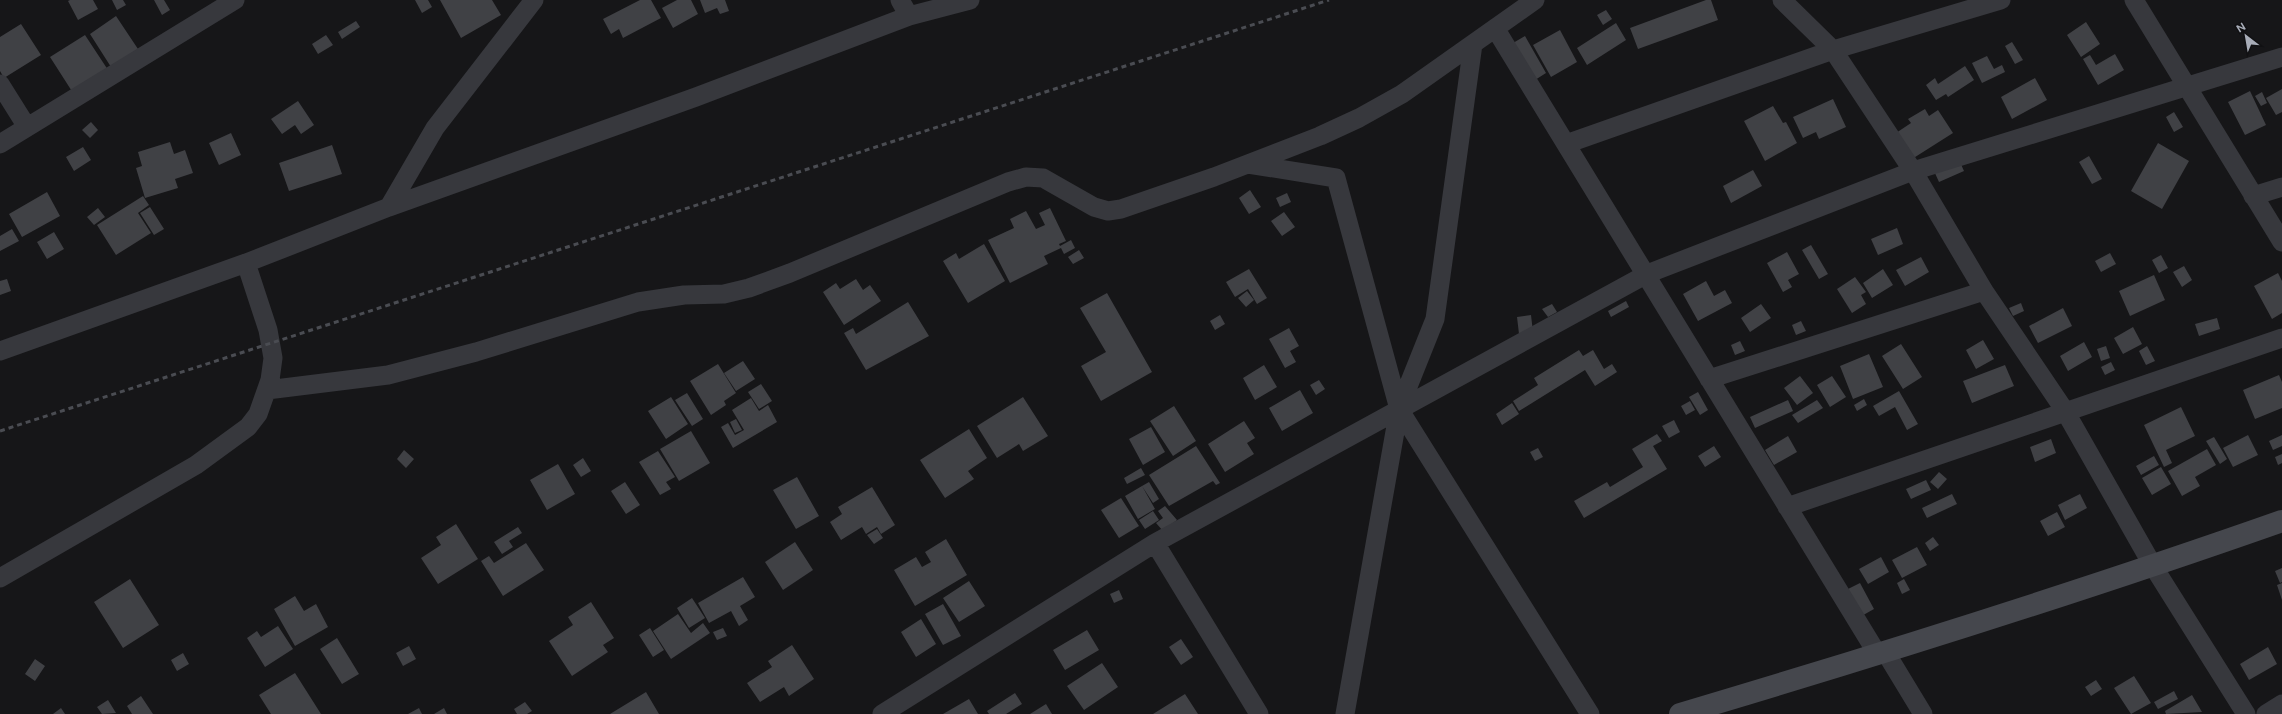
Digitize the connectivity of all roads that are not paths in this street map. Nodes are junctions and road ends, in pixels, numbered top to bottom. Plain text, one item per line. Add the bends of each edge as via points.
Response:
1 (235, 0) edge
2 (534, 0) edge
3 (970, 0) edge
4 (1535, 0) edge
5 (1782, 0) edge
6 (2001, 0) edge
7 (2134, 0) edge
8 (904, 8) edge
9 (1495, 28) junction
10 (1473, 44) junction
11 (1833, 50) junction
12 (2282, 57) edge
13 (0, 84) edge
14 (2186, 87) junction
15 (27, 127) junction
16 (0, 144) edge
17 (1566, 144) junction
18 (1247, 164) junction
19 (1913, 171) junction
20 (2282, 187) edge
21 (2253, 196) junction
22 (389, 207) junction
23 (2282, 242) edge
24 (246, 264) junction
25 (1647, 274) junction
26 (1984, 291) junction
27 (2282, 338) edge
28 (0, 351) edge
29 (1709, 380) junction
30 (267, 390) junction
31 (1399, 409) junction
32 (2064, 411) junction
33 (1787, 507) junction
34 (2282, 521) edge
35 (1155, 543) junction
36 (2154, 566) junction
37 (0, 578) edge
38 (1882, 654) junction
39 (2282, 704) edge
40 (882, 714) edge
41 (1259, 714) edge
42 (1345, 714) edge
43 (1590, 714) edge
44 (1680, 714) edge
45 (1923, 714) edge
46 (2246, 714) edge
47 (2266, 714) edge

1 - 15 street
2 - 22 street via 435,128
3 - 8 street
4 - 9 street
5 - 11 street
6 - 11 street
7 - 14 street
8 - 22 street via 681,102
9 - 10 street
9 - 17 street
10 - 18 street via 1402,94 1359,118
10 - 31 street via 1435,319
11 - 17 street
11 - 19 street
12 - 14 street
13 - 15 street
14 - 19 street
14 - 21 street
15 - 16 street
17 - 25 street
18 - 30 street via 1121,209 1108,211 1094,207 1043,178 1008,182 749,288 724,294 684,295 638,302 476,352 388,375
18 - 31 street via 1336,178
19 - 25 street
19 - 26 street
20 - 21 street
21 - 23 street
22 - 24 street
24 - 28 street
24 - 30 street via 268,330 273,358
25 - 29 street
25 - 31 street
26 - 29 street
26 - 32 street
27 - 32 street
29 - 33 street
30 - 37 street via 258,414 248,427 196,465
31 - 35 street
31 - 42 street
31 - 43 street
32 - 33 street
32 - 36 street
33 - 38 street
34 - 36 street
35 - 40 street
35 - 41 street
36 - 38 street
36 - 46 street
38 - 44 street
38 - 45 street
39 - 47 street

